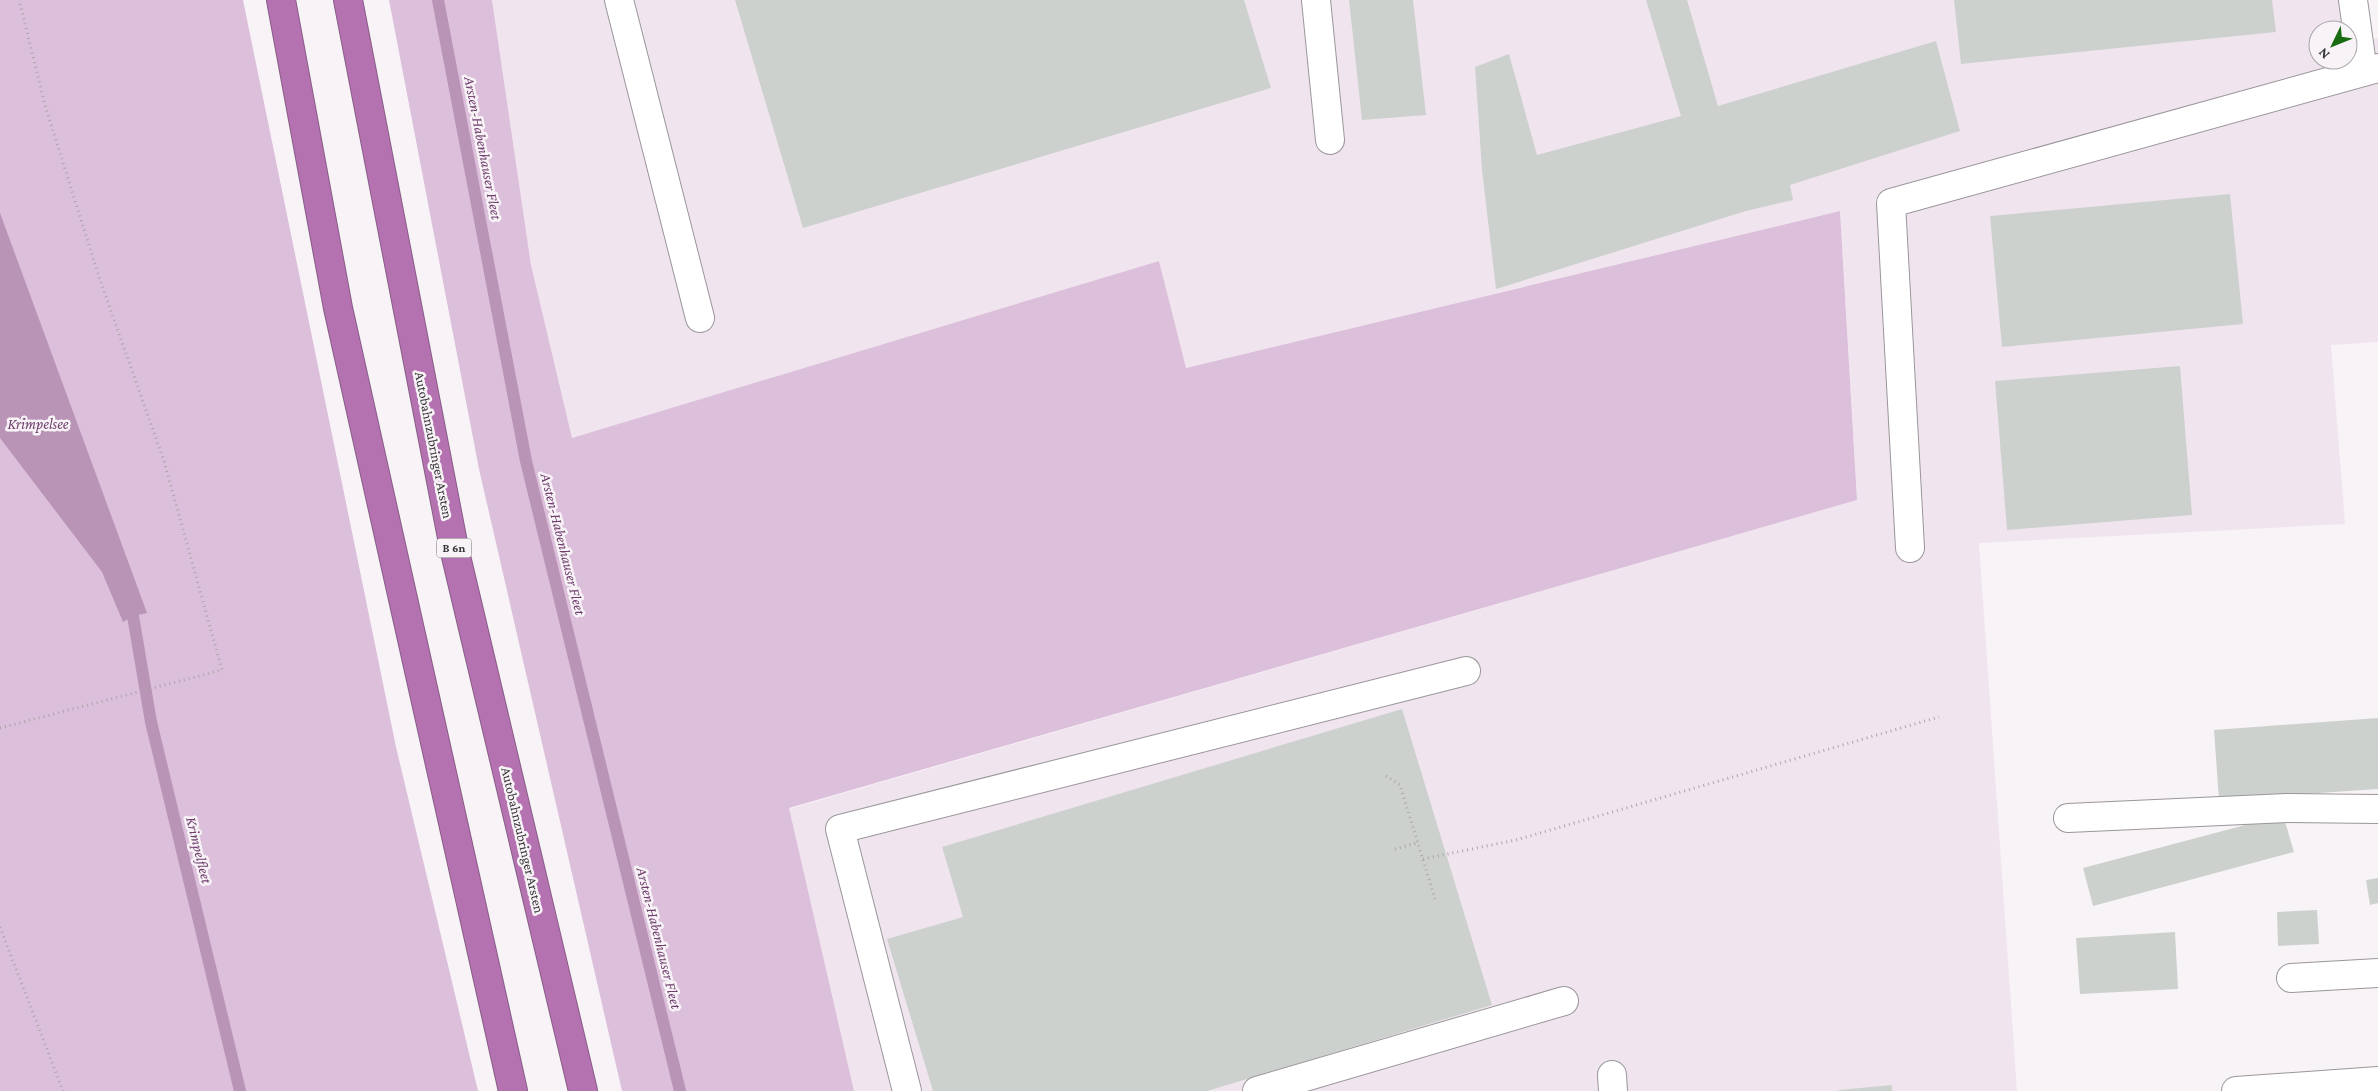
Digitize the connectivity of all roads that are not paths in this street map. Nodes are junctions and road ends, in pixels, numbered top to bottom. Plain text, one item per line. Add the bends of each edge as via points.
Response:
1 (281, 0) edge
2 (348, 0) edge
3 (619, 0) edge
4 (1316, 0) edge
5 (2353, 0) edge
6 (2371, 70) edge
7 (1330, 140) dead end
8 (700, 318) dead end
9 (1910, 548) dead end
10 (1466, 671) dead end
11 (2378, 809) edge
12 (2068, 818) dead end
13 (2378, 973) edge
14 (2291, 978) dead end
15 (1564, 1001) dead end
16 (2378, 1081) edge
17 (513, 1091) edge
18 (583, 1091) edge
19 (907, 1091) edge
20 (1258, 1091) edge
21 (2236, 1091) edge

1 - 17 highway via 338,308
2 - 18 highway, Autobahnzubringer Arsten / B 6n via 454,548
3 - 8 lane
4 - 7 lane
5 - 6 lane
6 - 9 lane via 1891,204
10 - 19 lane via 840,829
11 - 12 lane via 2287,808
13 - 14 lane
15 - 20 lane
16 - 21 lane

